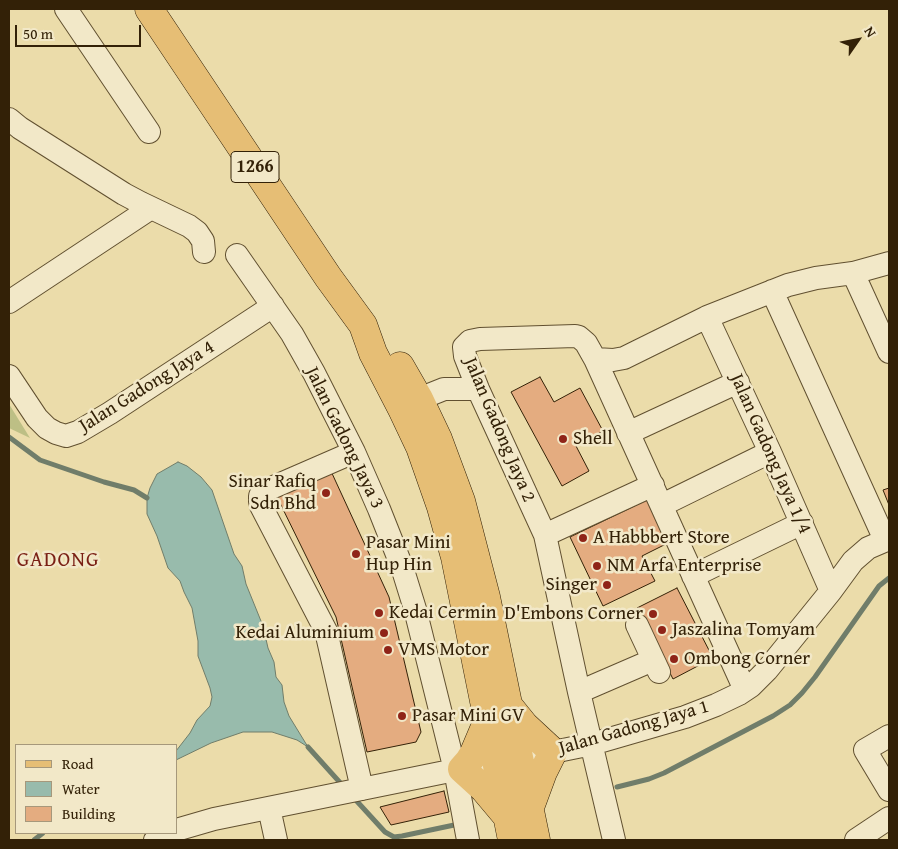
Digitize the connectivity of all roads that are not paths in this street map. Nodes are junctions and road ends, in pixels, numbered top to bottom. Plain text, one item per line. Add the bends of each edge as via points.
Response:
1 (66, 9) edge
2 (148, 9) edge
3 (12, 127) edge
4 (149, 132) dead end
5 (151, 208) junction
6 (204, 252) dead end
7 (237, 255) dead end
8 (889, 263) edge
9 (853, 273) junction
10 (772, 291) junction
11 (9, 302) edge
12 (273, 306) junction
13 (707, 317) junction
14 (363, 325) junction
15 (889, 352) edge
16 (596, 359) junction
17 (9, 376) edge
18 (738, 382) junction
19 (478, 389) junction
20 (419, 399) junction
21 (628, 433) junction
22 (414, 434) junction
23 (354, 452) junction
24 (770, 452) junction
25 (657, 495) junction
26 (802, 523) junction
27 (545, 535) junction
28 (887, 540) edge
29 (693, 576) junction
30 (831, 591) junction
31 (637, 625) dead end
32 (745, 690) junction
33 (579, 692) junction
34 (497, 712) junction
35 (889, 736) edge
36 (592, 744) junction
37 (554, 752) junction
38 (507, 761) junction
39 (459, 778) junction
40 (889, 790) edge
41 (351, 791) junction
42 (269, 808) junction
43 (889, 818) edge
44 (516, 823) edge
45 (178, 829) edge
46 (168, 834) edge
47 (467, 836) edge
48 (155, 840) edge
49 (276, 840) edge
50 (536, 840) edge
51 (614, 840) edge
52 (856, 840) edge

1 - 4 street
2 - 14 main road, 1266
3 - 5 street
5 - 6 street via 197,232 203,241
5 - 11 street
7 - 12 street, Jalan Gadong Jaya 3
8 - 9 street
9 - 10 street via 816,278
9 - 15 street
10 - 13 street
10 - 28 street
12 - 17 street, Jalan Gadong Jaya 4 via 110,413 66,436 42,423
12 - 23 street, Jalan Gadong Jaya 3 via 314,373
13 - 16 street via 624,358
13 - 18 street, Jalan Gadong Jaya 1/4
14 - 20 main road, 1266 via 386,343
14 - 22 main road, 1266 via 373,353
16 - 19 street, Jalan Gadong Jaya 2 via 580,337 470,341 464,347 464,356
16 - 21 street
18 - 21 street
18 - 24 street, Jalan Gadong Jaya 1/4
19 - 20 street via 444,389
19 - 27 street, Jalan Gadong Jaya 2
20 - 22 street via 412,409
20 - 34 main road, 1266 via 438,439 460,501 486,597
21 - 25 street
22 - 34 main road, 1266 via 448,529
23 - 39 street, Jalan Gadong Jaya 3 via 380,509 407,584
23 - 41 street via 262,492 260,496 261,506 326,632
24 - 25 street
24 - 26 street, Jalan Gadong Jaya 1/4
25 - 27 street
25 - 29 street
26 - 29 street
26 - 30 street, Jalan Gadong Jaya 1/4
27 - 33 street, Jalan Gadong Jaya 2
28 - 30 street, Jalan Gadong Jaya 1 via 857,557
29 - 32 street
30 - 32 street, Jalan Gadong Jaya 1 via 768,670
31 - 33 street via 656,666
32 - 36 street, Jalan Gadong Jaya 1 via 685,717
33 - 36 street, Jalan Gadong Jaya 2
34 - 37 main road via 525,726
34 - 38 main road, 1266
34 - 39 main road
35 - 40 street via 865,750
36 - 37 street, Jalan Gadong Jaya 1
36 - 51 street, Jalan Gadong Jaya 2
37 - 38 street, Jalan Gadong Jaya 1
37 - 44 main road
38 - 39 street, Jalan Gadong Jaya 1
38 - 44 main road, 1266
39 - 41 street, Jalan Gadong Jaya 1
39 - 44 main road via 484,789
39 - 47 street, Jalan Gadong Jaya 3
41 - 42 street, Jalan Gadong Jaya 1
42 - 45 street, Jalan Gadong Jaya 1
42 - 49 street
43 - 52 street
44 - 50 main road, 1266
46 - 48 street

